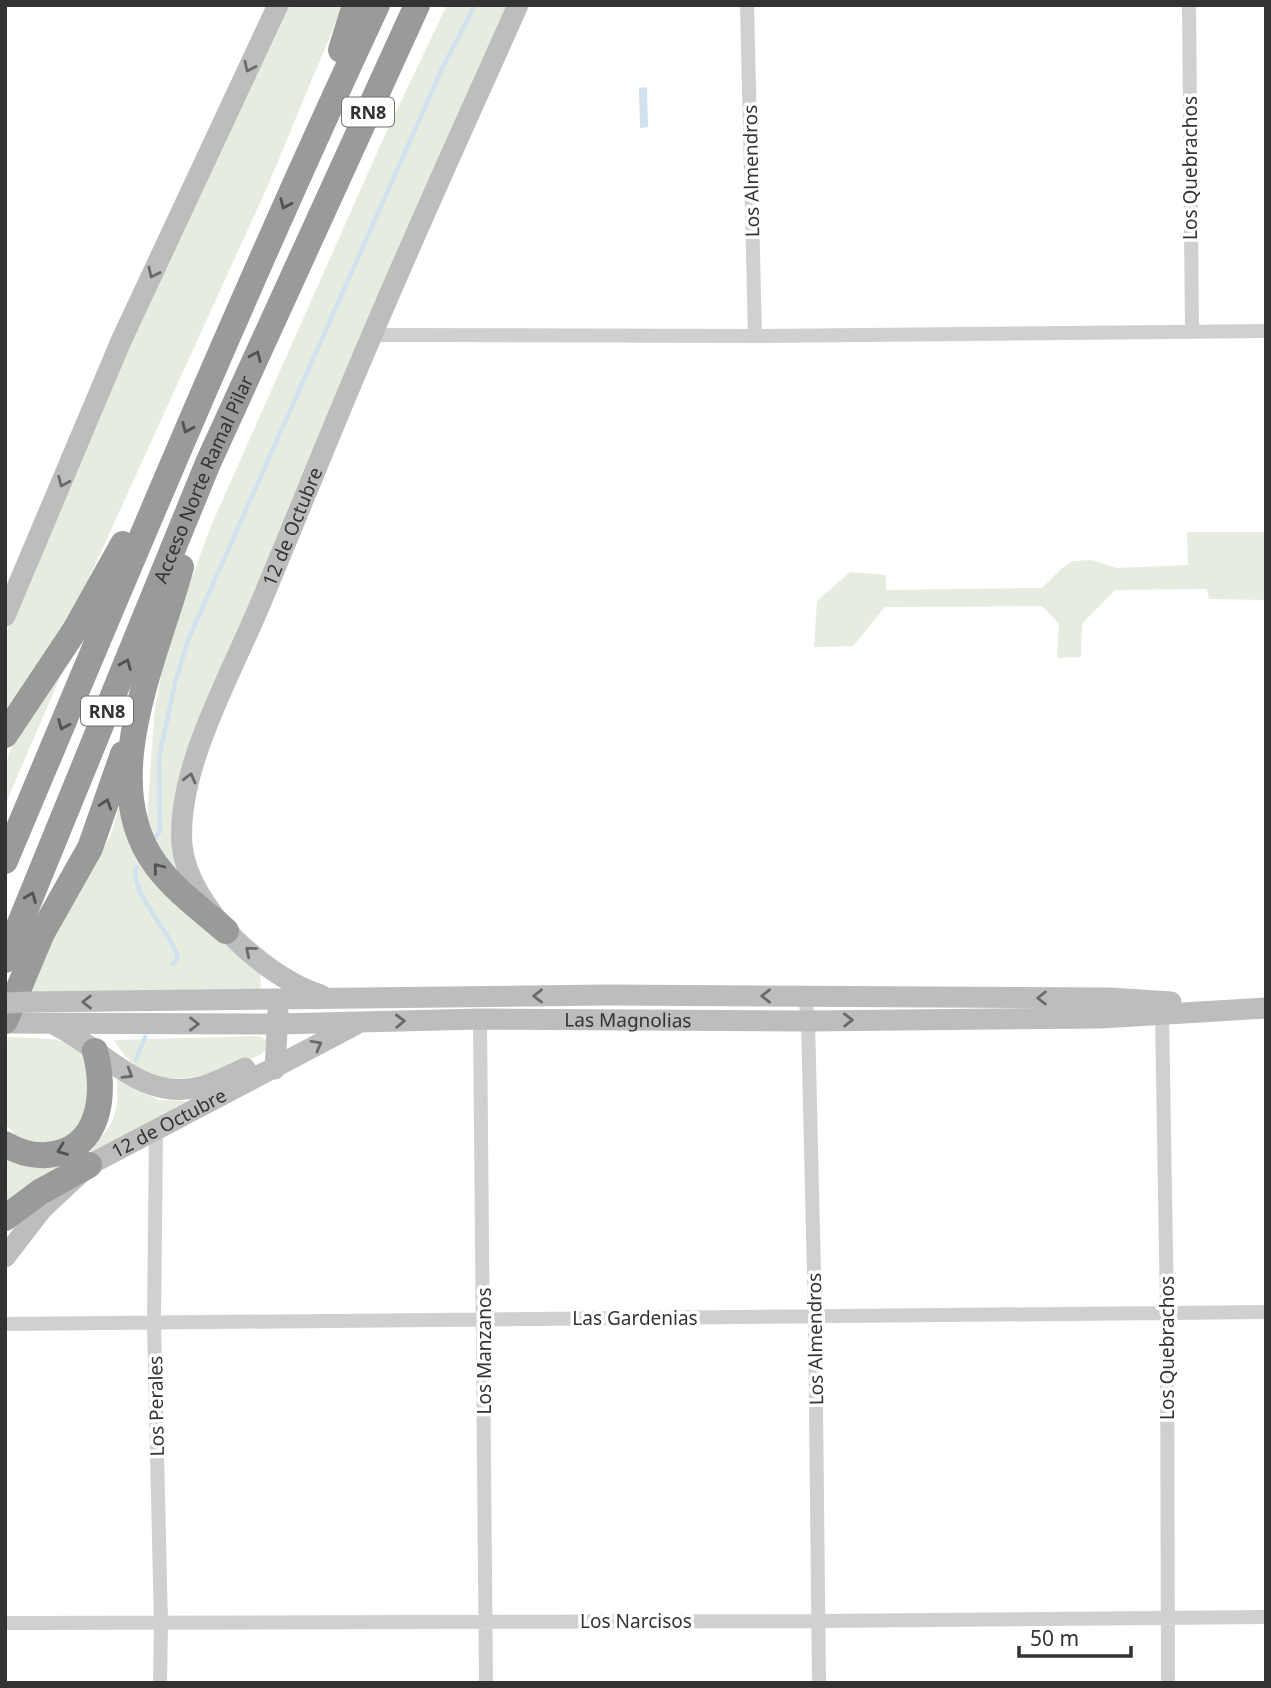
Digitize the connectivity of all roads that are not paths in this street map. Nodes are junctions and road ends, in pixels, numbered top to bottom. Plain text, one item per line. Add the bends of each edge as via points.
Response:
1 (278, 5) edge
2 (355, 5) edge
3 (376, 5) edge
4 (417, 5) edge
5 (437, 5) edge
6 (518, 5) edge
7 (747, 5) edge
8 (1189, 5) edge
9 (313, 142) junction
10 (318, 218) junction
11 (1192, 331) junction
12 (1266, 331) edge
13 (372, 335) junction
14 (755, 336) junction
15 (174, 458) junction
16 (208, 463) junction
17 (5, 616) edge
18 (134, 721) junction
19 (8, 735) edge
20 (5, 861) edge
21 (226, 931) junction
22 (5, 960) edge
23 (274, 970) junction
24 (805, 996) junction
25 (337, 999) junction
26 (278, 1000) junction
27 (5, 1003) edge
28 (1258, 1008) edge
29 (1162, 1014) junction
30 (17, 1017) edge
31 (480, 1018) junction
32 (808, 1021) junction
33 (360, 1022) junction
34 (51, 1023) junction
35 (278, 1024) junction
36 (95, 1051) junction
37 (275, 1061) junction
38 (156, 1129) junction
39 (5, 1144) edge
40 (89, 1165) junction
41 (5, 1218) edge
42 (5, 1257) edge
43 (1167, 1312) junction
44 (1266, 1312) edge
45 (815, 1317) junction
46 (484, 1319) junction
47 (5, 1324) edge
48 (153, 1324) junction
49 (1266, 1617) edge
50 (1167, 1618) junction
51 (485, 1621) junction
52 (818, 1621) junction
53 (5, 1623) edge
54 (161, 1624) junction
55 (160, 1683) edge
56 (486, 1683) edge
57 (819, 1683) edge
58 (1168, 1683) edge

1 -> 17 main road via 121,341
2 - 9 highway
3 - 9 highway, Acceso Norte Ramal Pilar / RN8
4 - 10 highway, Acceso Norte Ramal Pilar / RN8
5 - 10 highway
6 - 13 main road, 12 de Octubre
7 - 14 street, Los Almendros
8 - 11 street, Los Quebrachos
9 -> 15 highway, Acceso Norte Ramal Pilar / RN8
16 -> 10 highway, Acceso Norte Ramal Pilar / RN8
11 - 12 street
11 - 14 street
13 - 14 street
21 -> 13 main road, 12 de Octubre via 192,883 183,847 187,788 212,715
15 - 19 highway
15 -> 20 highway, Acceso Norte Ramal Pilar / RN8
16 - 18 highway
22 -> 16 highway, Acceso Norte Ramal Pilar / RN8
21 -> 18 highway via 175,888 144,846 130,797
30 -> 18 highway via 42,933 90,848
23 -> 21 main road, 12 de Octubre
23 - 25 main road, 12 de Octubre via 301,988
23 - 26 main road
24 -> 25 main road, Las Magnolias
28 -> 24 main road, Las Magnolias via 1110,998
24 - 32 street, Los Almendros
25 - 26 main road, Las Magnolias
26 -> 30 main road, Las Magnolias
26 - 35 main road
27 - 30 main road, Las Magnolias, bridge
28 - 29 main road, Las Magnolias
32 -> 29 main road, Las Magnolias
29 - 43 street, Los Quebrachos
30 - 34 main road, Las Magnolias
31 - 32 main road, Las Magnolias
33 -> 31 main road, Las Magnolias
31 - 46 street, Los Manzanos
32 - 45 street, Los Almendros
33 - 35 main road, Las Magnolias
37 -> 33 main road, 12 de Octubre
34 -> 35 main road, Las Magnolias
34 - 36 main road
35 - 37 main road
36 -> 37 main road via 143,1083 176,1089 201,1087
36 -> 39 highway via 100,1102 85,1136 69,1149 52,1154 26,1153
37 - 38 main road, 12 de Octubre
38 - 40 main road, 12 de Octubre
38 - 48 street, Los Perales
40 - 41 highway
40 - 42 main road, 12 de Octubre via 42,1209
43 - 44 street, Las Gardenias
43 - 45 street, Las Gardenias
43 - 50 street, Los Quebrachos
45 - 46 street, Las Gardenias
45 - 52 street, Los Almendros
46 - 48 street, Las Gardenias
46 - 51 street, Los Manzanos
47 - 48 street, Las Gardenias
48 - 54 street, Los Perales
49 - 50 street, Los Narcisos
50 - 52 street, Los Narcisos
50 - 58 street, Los Quebrachos
51 - 52 street, Los Narcisos
51 - 54 street, Los Narcisos
51 - 56 street, Los Manzanos
52 - 57 street, Los Almendros
53 - 54 street, Los Narcisos
54 - 55 street, Los Perales

